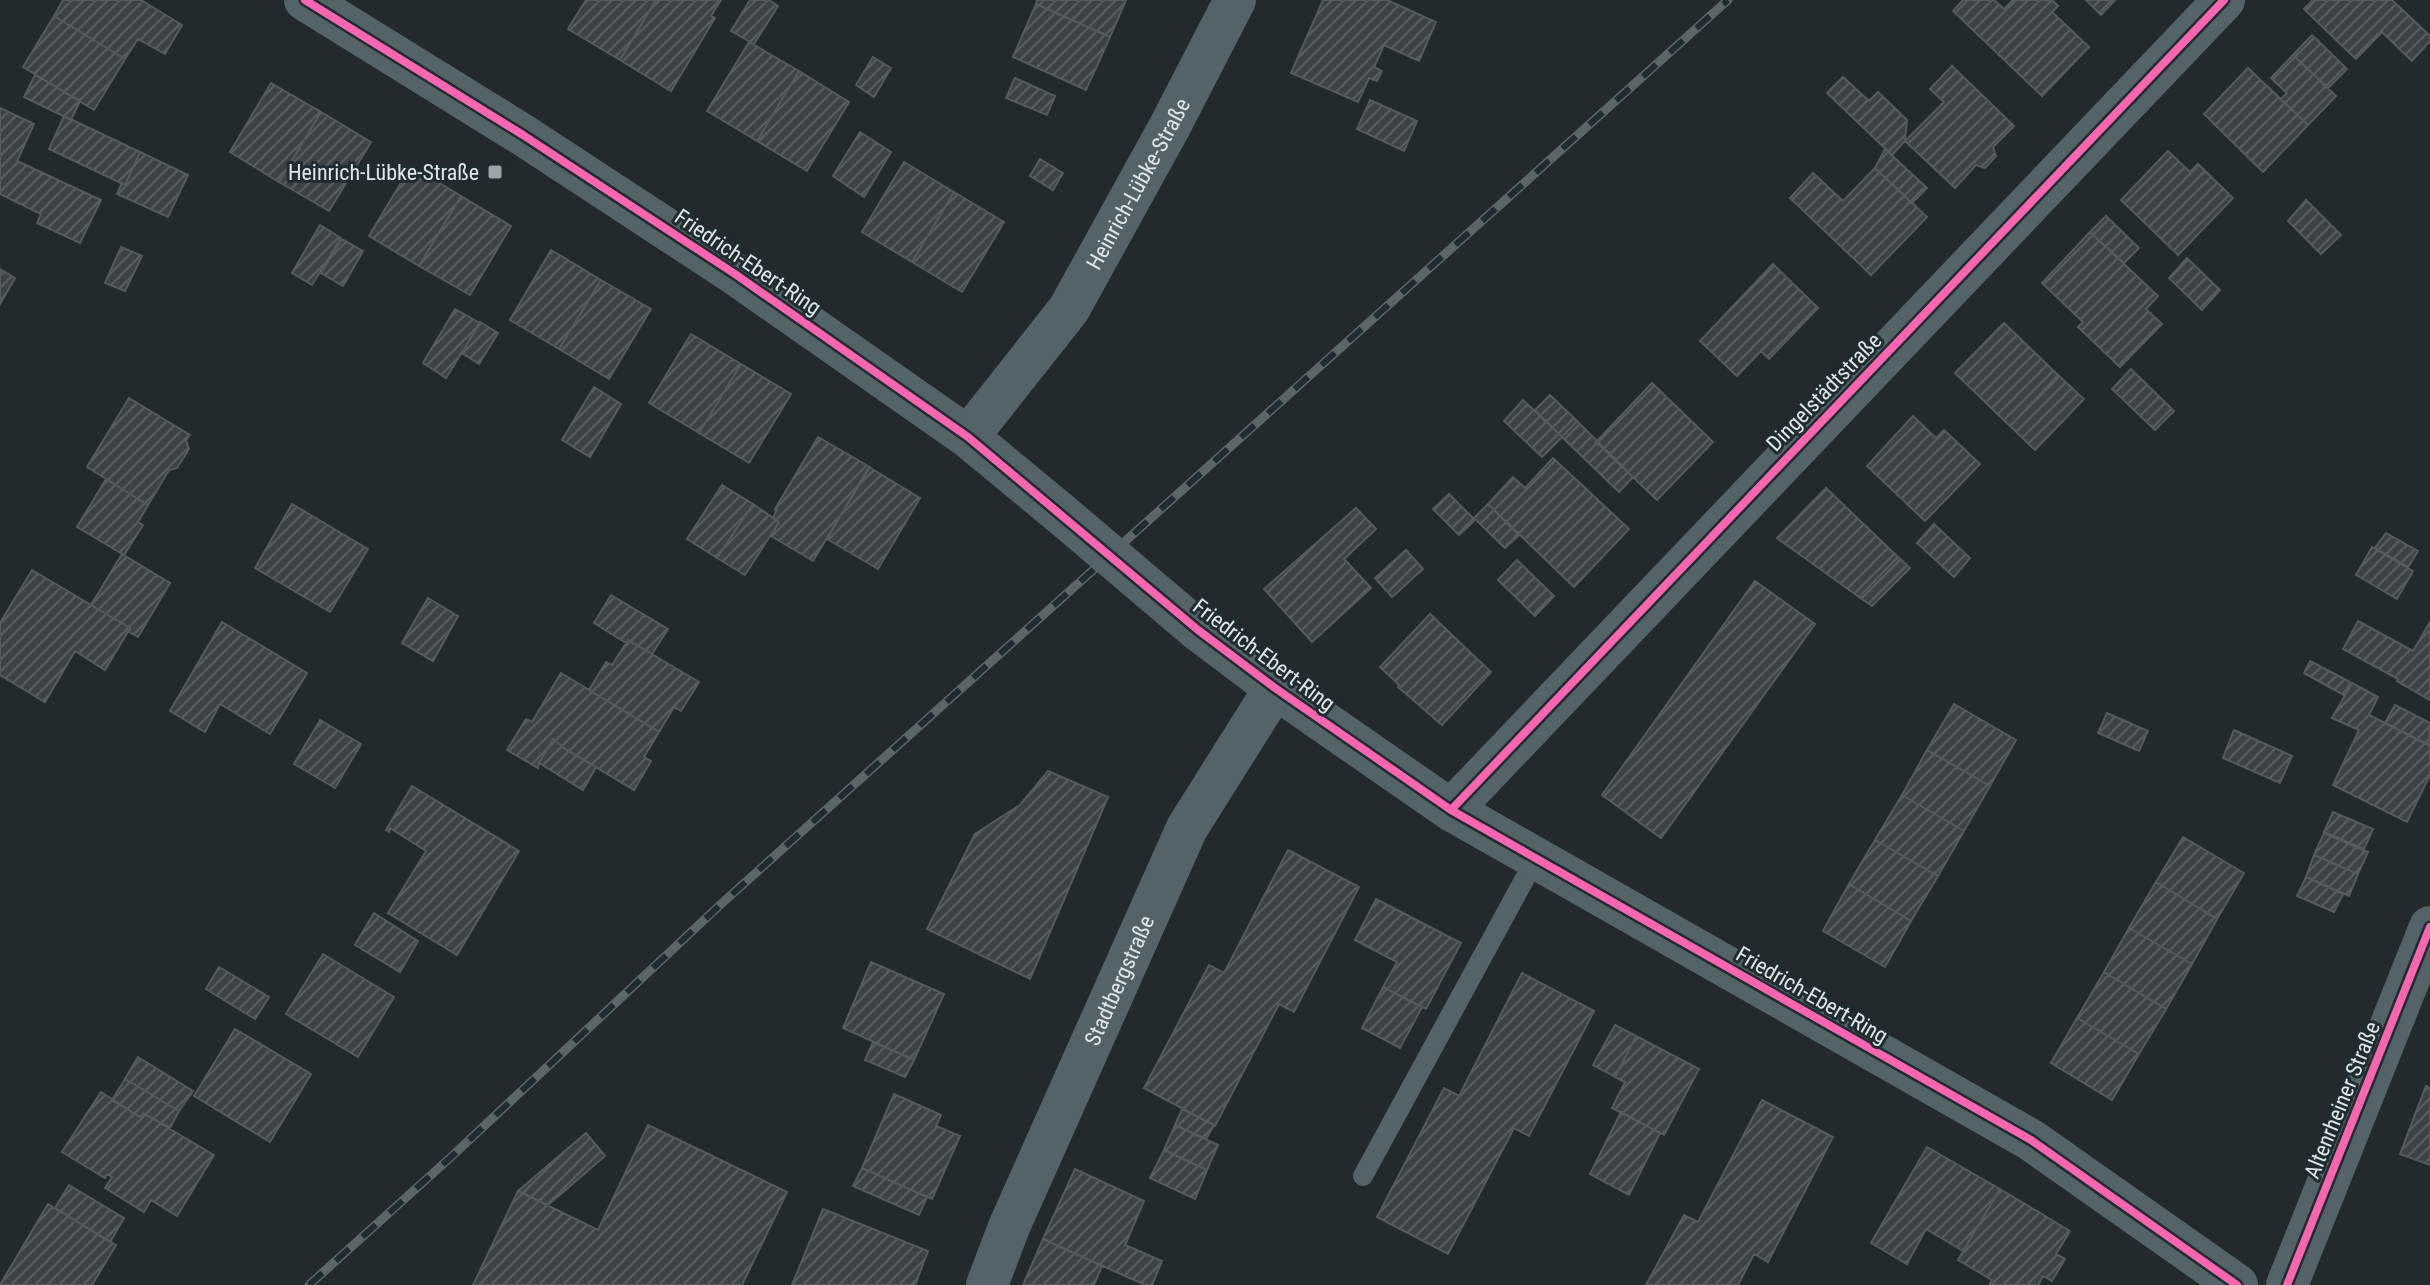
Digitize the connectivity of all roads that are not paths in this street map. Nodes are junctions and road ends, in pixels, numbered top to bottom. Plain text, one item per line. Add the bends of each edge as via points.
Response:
1 (305, 0) edge
2 (1235, 0) edge
3 (2224, 0) edge
4 (968, 437) junction
5 (1275, 688) junction
6 (1451, 810) junction
7 (1536, 858) junction
8 (2430, 927) edge
9 (1363, 1176) dead end
10 (987, 1285) edge
11 (2237, 1285) edge
12 (2287, 1285) edge

1 - 4 street, Friedrich-Ebert-Ring via 722,265
2 - 4 street, Heinrich-Lübke-Straße via 1069,309
3 - 6 street, Dingelstädtstraße
4 - 5 street, Friedrich-Ebert-Ring, bridge
5 - 6 street, Friedrich-Ebert-Ring
5 - 10 street, Stadtbergstraße via 1187,828
6 - 7 street, Friedrich-Ebert-Ring
7 - 9 lane
7 - 11 street, Friedrich-Ebert-Ring via 2031,1140
8 - 12 street, Altenrheiner Straße

